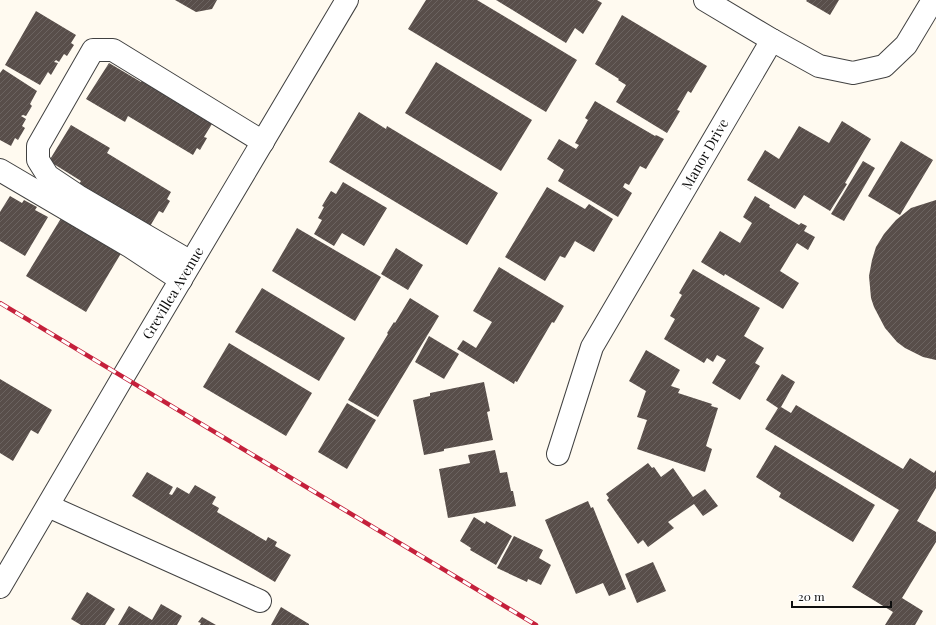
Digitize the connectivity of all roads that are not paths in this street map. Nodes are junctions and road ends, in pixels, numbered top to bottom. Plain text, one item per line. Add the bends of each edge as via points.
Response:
1 (347, 0) edge
2 (705, 0) edge
3 (933, 0) edge
4 (772, 40) junction
5 (263, 142) junction
6 (0, 170) edge
7 (191, 262) junction
8 (180, 280) junction
9 (558, 454) dead end
10 (48, 506) junction
11 (0, 587) edge
12 (260, 600) dead end

1 - 5 street, Grevillea Avenue
2 - 4 street
3 - 4 street via 906,45 884,66 853,73 819,66
4 - 9 street, Manor Drive via 592,346
5 - 7 street, Grevillea Avenue
5 - 7 street via 113,50 93,50 38,146 38,160 48,176 78,196
6 - 8 street via 131,247
7 - 8 street, Grevillea Avenue
8 - 10 street, Grevillea Avenue
10 - 11 street, Grevillea Avenue
10 - 12 street

